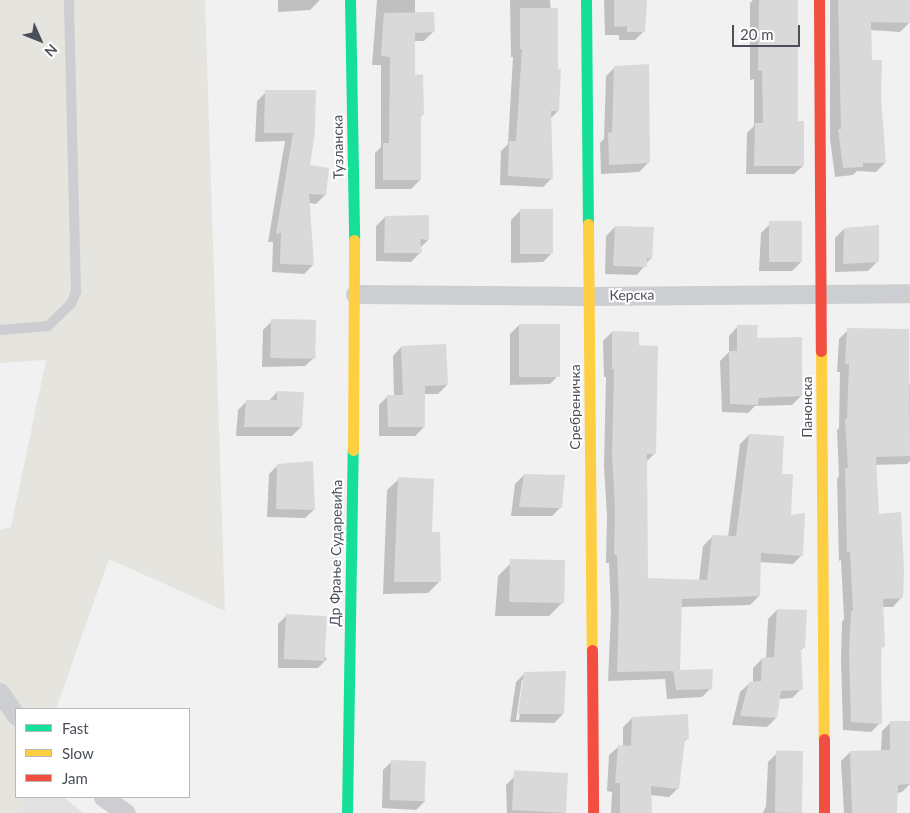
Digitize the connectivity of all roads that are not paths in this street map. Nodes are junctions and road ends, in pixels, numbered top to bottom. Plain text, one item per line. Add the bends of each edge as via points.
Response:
1 (69, 0) edge
2 (350, 0) edge
3 (586, 0) edge
4 (819, 0) edge
5 (821, 293) junction
6 (910, 293) edge
7 (355, 294) junction
8 (590, 296) junction
9 (0, 330) edge
10 (0, 692) edge
11 (15, 714) edge
12 (104, 798) edge
13 (126, 813) edge
14 (347, 813) edge
15 (593, 813) edge
16 (824, 813) edge

1 - 9 lane via 76,292 71,304 48,326
2 - 7 street, Тузланска
3 - 8 street, Сребреничка
4 - 5 street, Панонска
5 - 6 street, Керска
5 - 8 street, Керска
5 - 16 street, Панонска
7 - 8 street, Керска
7 - 14 street, Др Фрање Сударевића
8 - 15 street, Сребреничка
10 - 11 street
12 - 13 street

